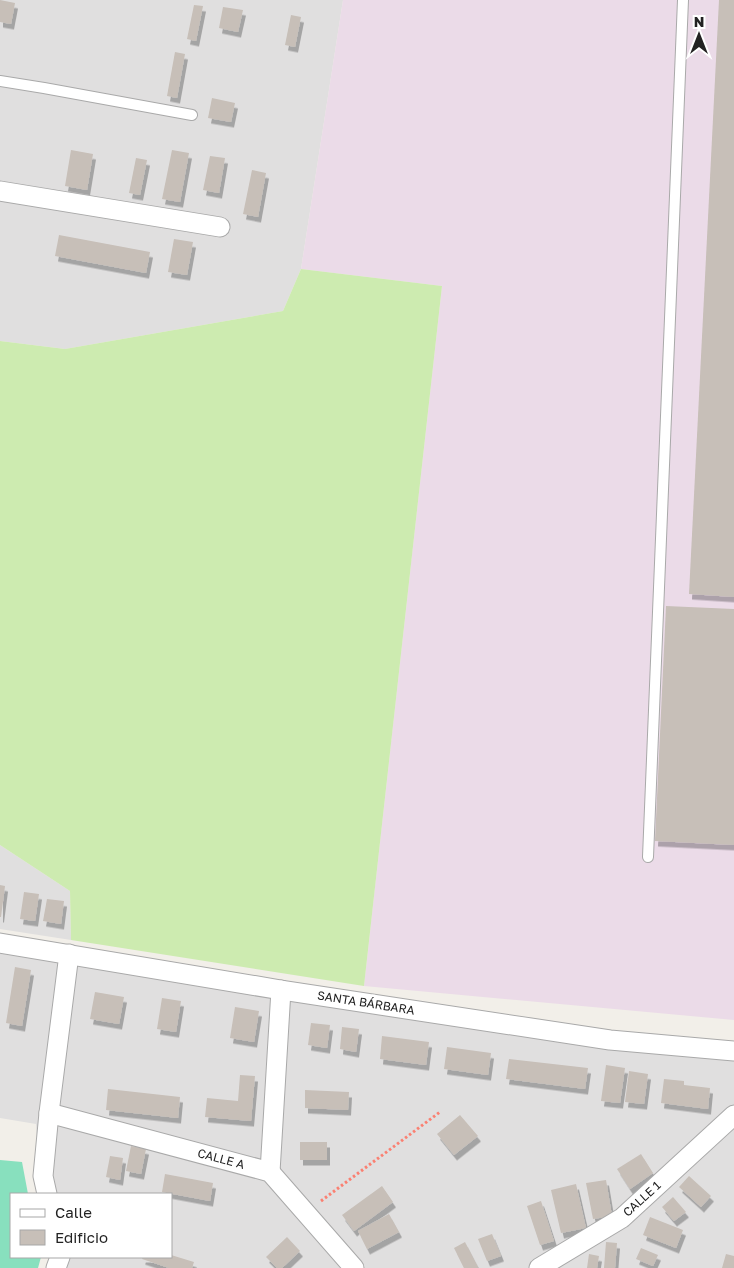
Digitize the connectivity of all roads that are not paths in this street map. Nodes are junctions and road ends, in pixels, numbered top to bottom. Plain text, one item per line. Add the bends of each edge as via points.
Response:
1 (683, 0) edge
2 (0, 81) edge
3 (192, 115) dead end
4 (0, 191) edge
5 (220, 226) dead end
6 (648, 857) dead end
7 (0, 943) edge
8 (69, 954) junction
9 (281, 990) junction
10 (734, 1051) edge
11 (49, 1113) junction
12 (734, 1115) edge
13 (270, 1172) junction
14 (47, 1193) edge
15 (354, 1268) edge
16 (539, 1268) edge

1 - 6 lane
2 - 3 lane
4 - 5 street
7 - 8 street, SANTA BÁRBARA
8 - 9 street, SANTA BÁRBARA
8 - 11 street
9 - 10 street, SANTA BÁRBARA via 610,1040
9 - 13 street
11 - 13 street, CALLE A
11 - 14 street via 44,1176
12 - 16 street, CALLE 1 via 622,1218
13 - 15 street

